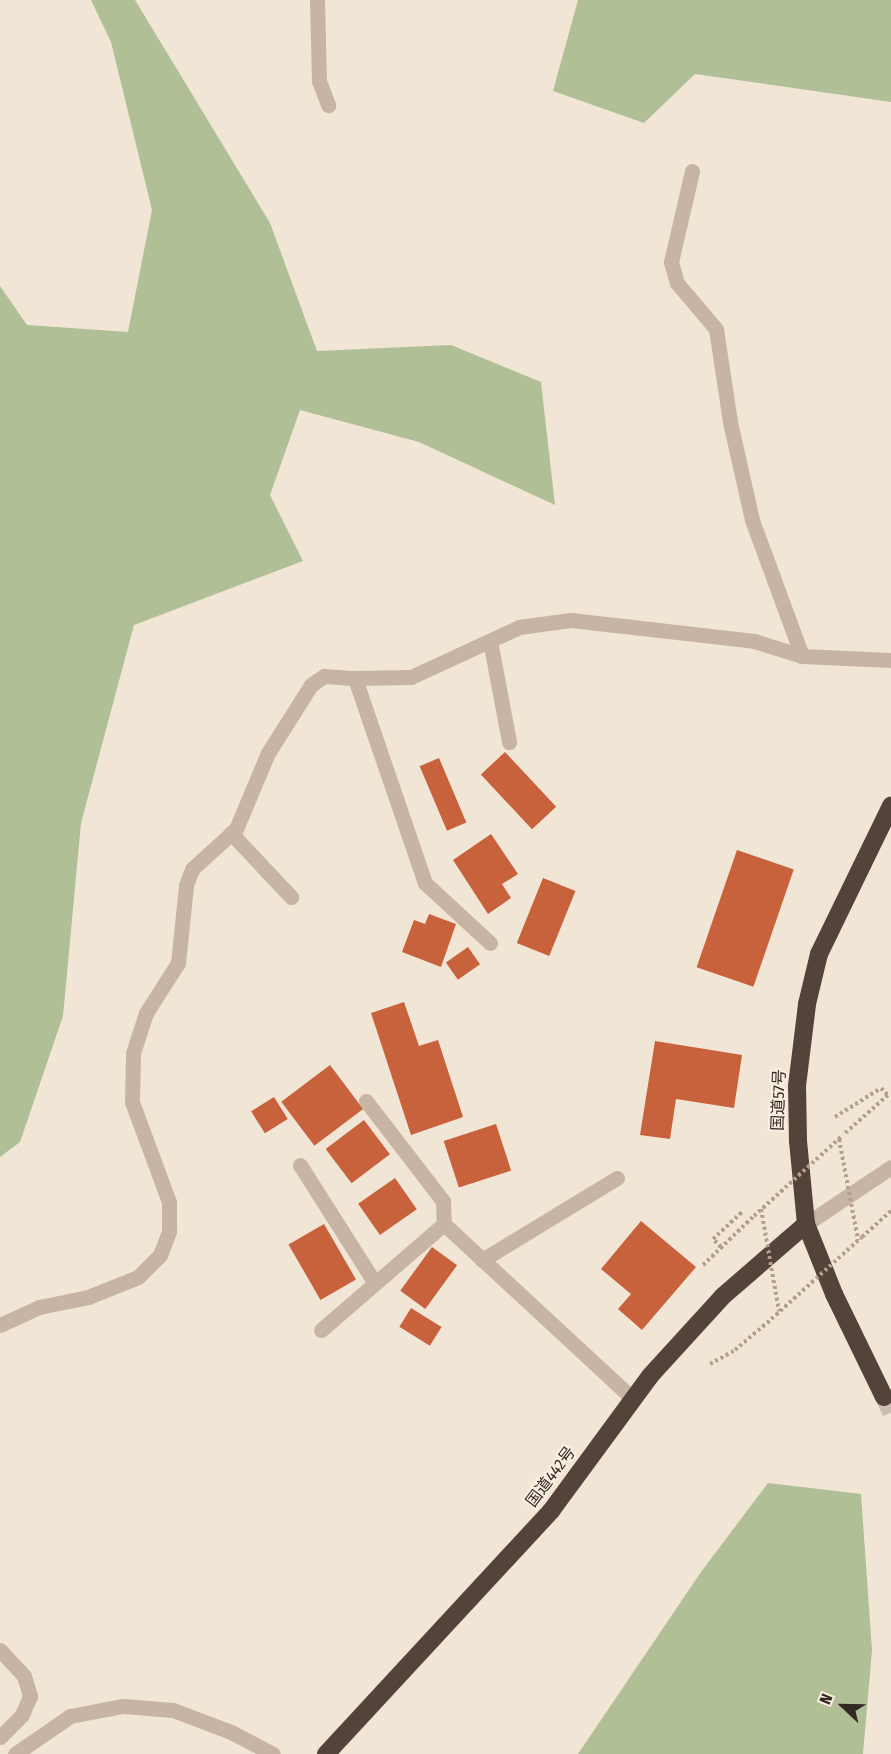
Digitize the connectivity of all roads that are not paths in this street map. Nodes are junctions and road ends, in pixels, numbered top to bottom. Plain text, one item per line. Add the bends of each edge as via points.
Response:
1 (317, 0) edge
2 (328, 105) dead end
3 (692, 171) dead end
4 (489, 641) junction
5 (802, 656) junction
6 (891, 660) edge
7 (355, 678) junction
8 (509, 742) dead end
9 (891, 806) edge
10 (231, 833) junction
11 (291, 897) dead end
12 (490, 943) dead end
13 (366, 1101) dead end
14 (300, 1165) dead end
15 (891, 1167) edge
16 (617, 1178) dead end
17 (444, 1224) junction
18 (806, 1224) junction
19 (482, 1260) junction
20 (375, 1283) junction
21 (0, 1325) edge
22 (321, 1330) dead end
23 (884, 1397) tunnel mouth
24 (633, 1399) junction
25 (0, 1650) edge
26 (0, 1737) edge
27 (15, 1754) edge
28 (273, 1754) edge
29 (326, 1754) edge

1 - 2 street via 319,81
3 - 5 street via 671,262 677,283 716,329 730,422 752,520
4 - 5 street via 519,627 571,620 754,641
4 - 7 street via 411,677
4 - 8 street
5 - 6 street
7 - 10 street via 324,676 310,685 268,753
7 - 12 street via 425,883
9 - 18 highway, 国道57号 via 819,954 807,1004 797,1086
10 - 11 street
10 - 21 street via 192,869 186,885 178,963 146,1013 133,1053 132,1102 169,1202 169,1231 160,1255 138,1277 88,1297 39,1307
13 - 17 street via 443,1201
14 - 20 street
15 - 18 street
16 - 19 street
17 - 19 street
17 - 20 street
18 - 23 highway, 国道57号 via 834,1294
18 - 24 highway, 国道442号 via 723,1296
19 - 24 street
20 - 22 street
24 - 29 highway, 国道442号 via 551,1511
25 - 26 street via 24,1676 30,1696 22,1715
27 - 28 street via 70,1716 123,1706 173,1710 231,1732

